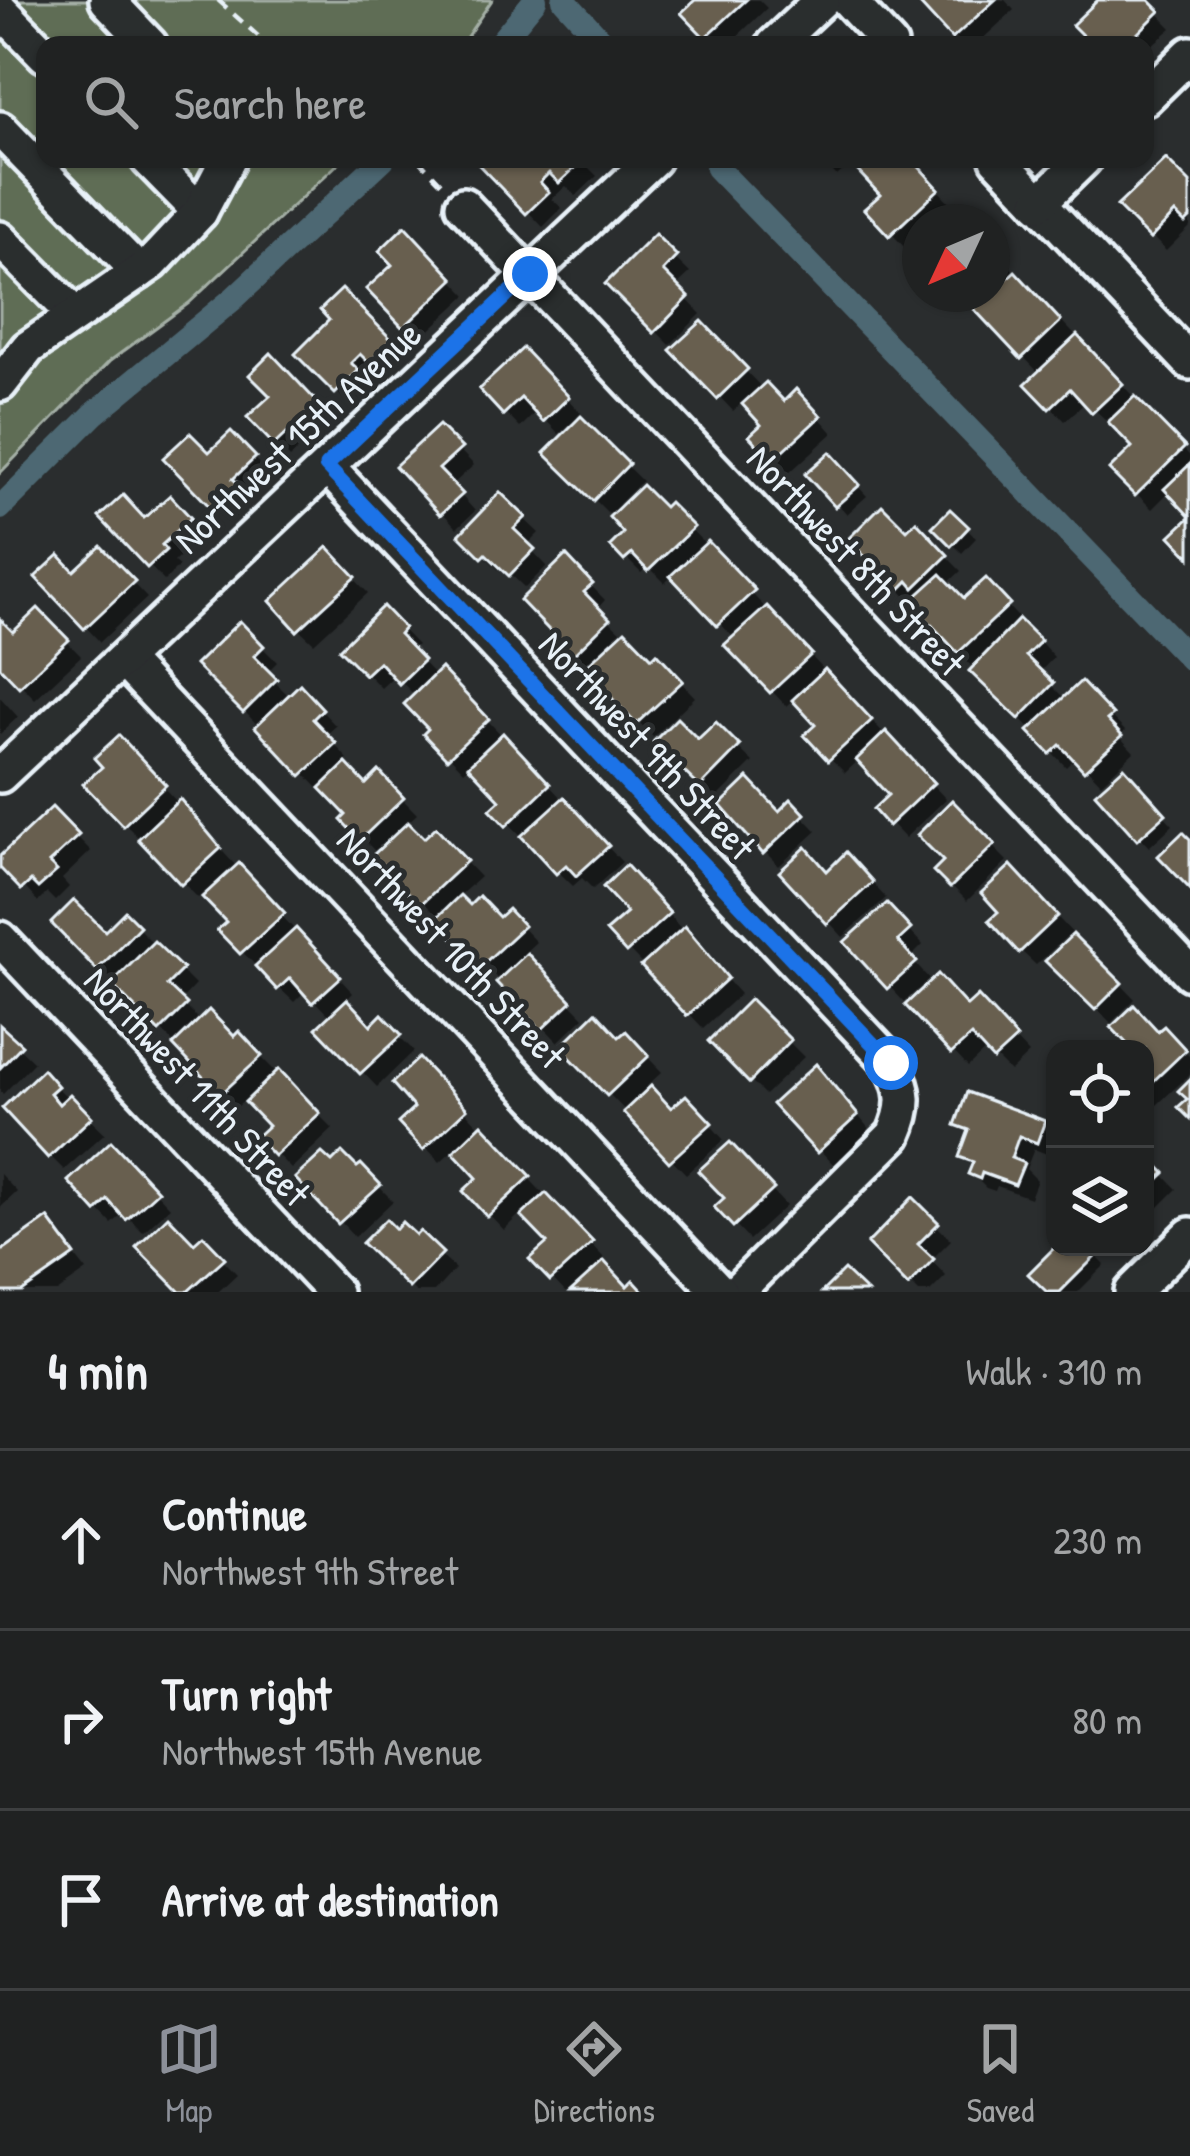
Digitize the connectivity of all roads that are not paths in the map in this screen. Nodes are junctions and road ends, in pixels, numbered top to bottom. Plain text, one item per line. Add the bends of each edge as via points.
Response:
1 (10, 0) edge
2 (106, 0) edge
3 (822, 0) edge
4 (848, 0) edge
5 (0, 10) edge
6 (141, 36) edge
7 (784, 36) edge
8 (882, 36) edge
9 (36, 46) edge
10 (1190, 53) edge
11 (1154, 89) edge
12 (0, 129) edge
13 (36, 166) edge
14 (38, 168) edge
15 (157, 168) edge
16 (223, 168) edge
17 (643, 168) edge
18 (1006, 168) edge
19 (1075, 168) edge
20 (1039, 203) junction
21 (463, 205) dead end
22 (200, 212) junction
23 (0, 239) edge
24 (139, 272) junction
25 (530, 274) junction
26 (75, 315) junction
27 (0, 327) edge
28 (24, 352) junction
29 (1190, 362) edge
30 (0, 384) edge
31 (326, 466) junction
32 (122, 659) junction
33 (0, 776) edge
34 (0, 939) edge
35 (1190, 973) edge
36 (1190, 1234) edge
37 (334, 1292) edge
38 (720, 1292) edge
39 (736, 1292) edge
40 (1132, 1292) edge

1 - 5 street
2 - 6 street
3 - 7 street
4 - 8 street
5 - 9 street
10 - 11 street
12 - 13 street
14 - 24 street
15 - 22 street
16 - 22 street
17 - 25 street, Northwest 15th Avenue
18 - 20 street
19 - 20 street
20 - 29 street
21 - 25 street, Northwest 8th Street
22 - 24 street
23 - 26 street
24 - 26 street
25 - 31 street, Northwest 15th Avenue
25 - 35 street, Northwest 8th Street
26 - 28 street
27 - 28 street
28 - 30 street
31 - 32 street, Northwest 15th Avenue
31 - 39 street, Northwest 9th Street via 891,1063 904,1086 894,1135
32 - 33 street, Northwest 15th Avenue
32 - 38 street, Northwest 10th Street
34 - 37 street, Northwest 11th Street
36 - 40 street

